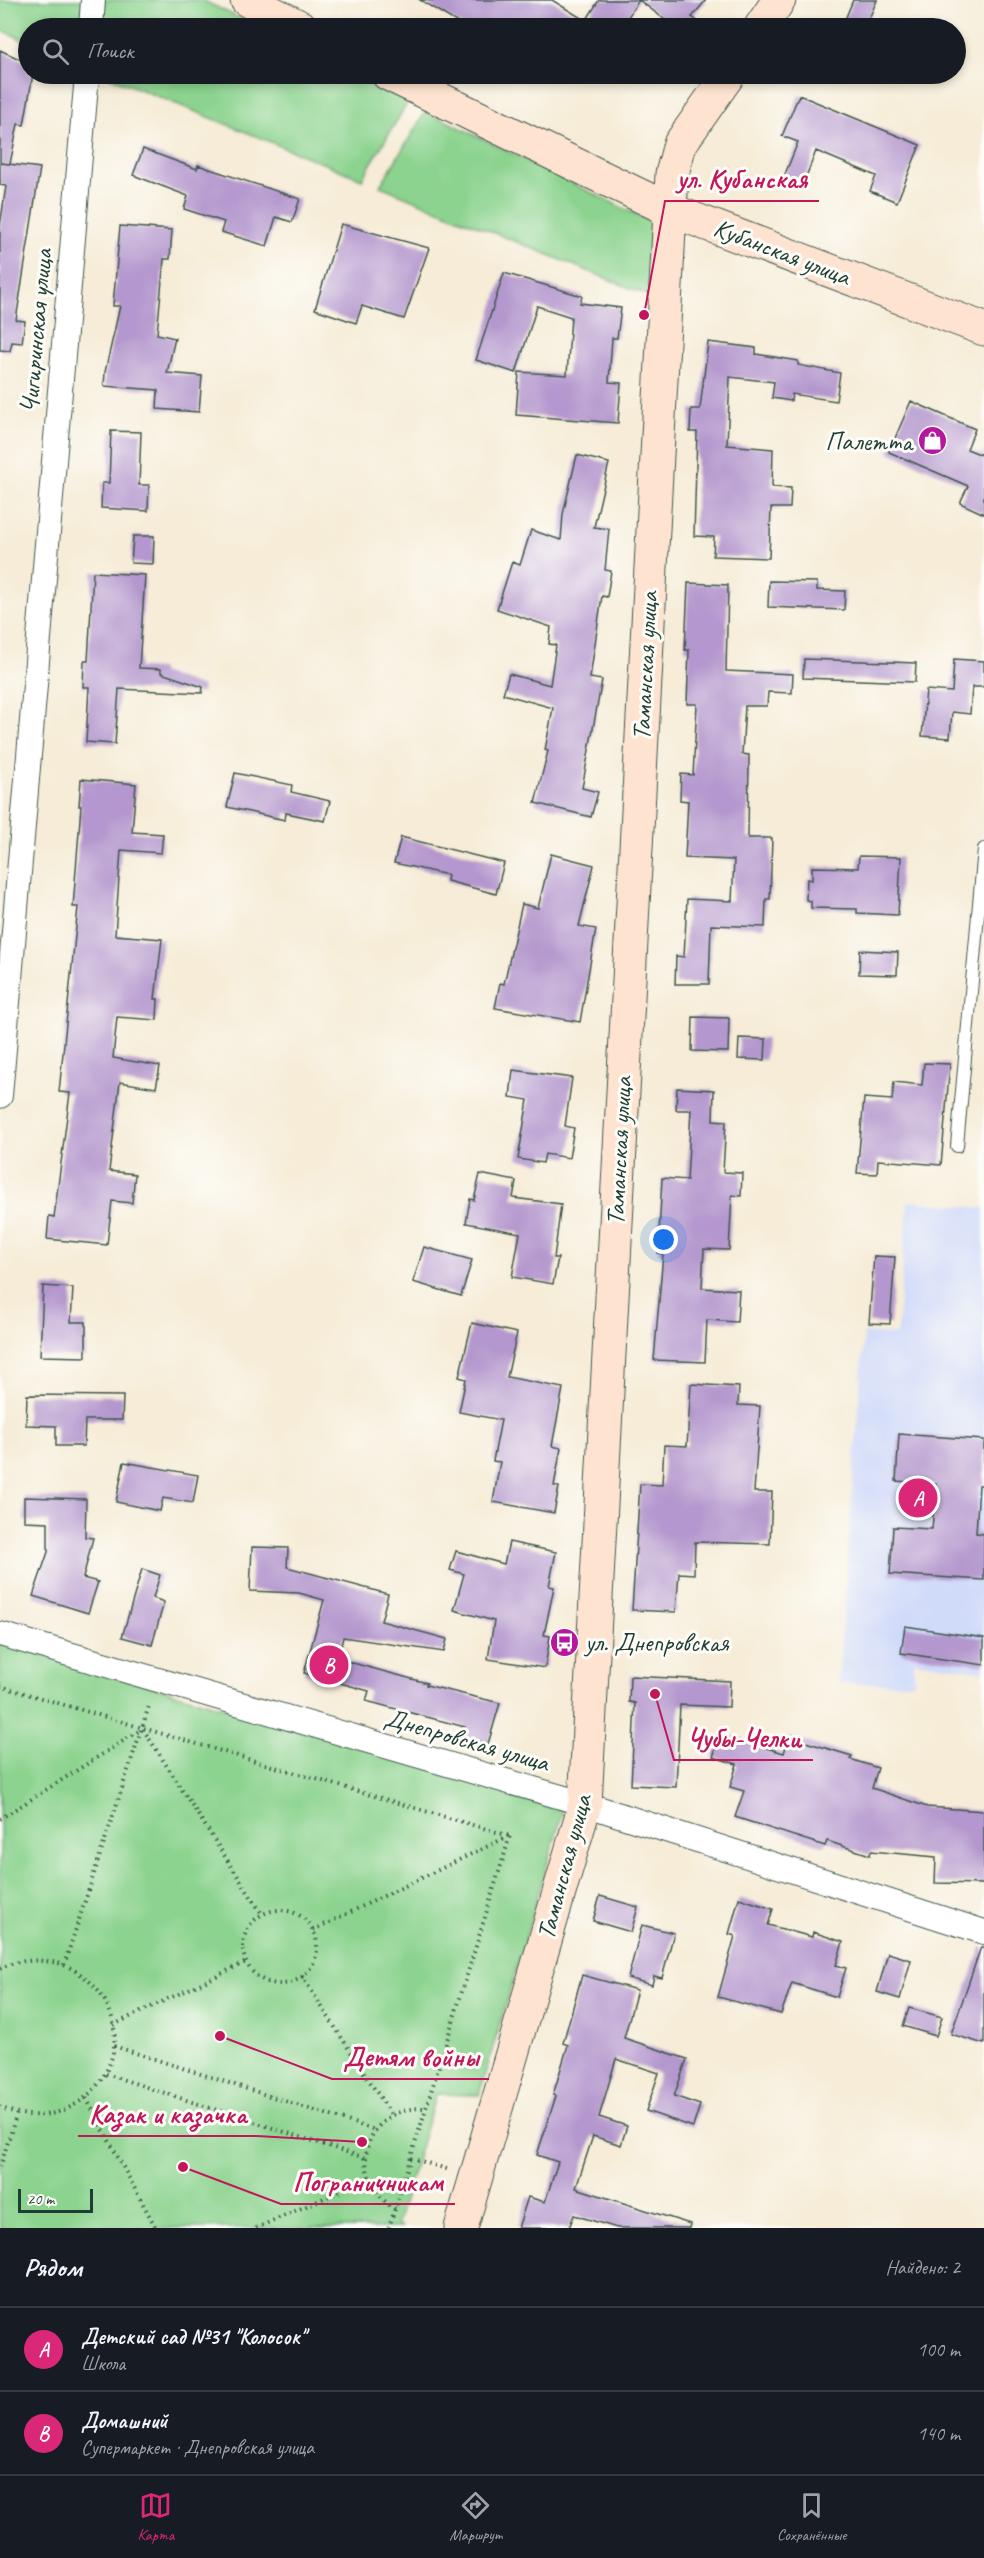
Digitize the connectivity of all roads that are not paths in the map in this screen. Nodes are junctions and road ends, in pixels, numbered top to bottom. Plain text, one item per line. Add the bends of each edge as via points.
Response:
1 (93, 0) edge
2 (779, 0) edge
3 (263, 3) edge
4 (92, 18) edge
5 (286, 18) edge
6 (767, 18) edge
7 (86, 84) edge
8 (409, 84) edge
9 (722, 84) edge
10 (670, 210) junction
11 (984, 329) edge
12 (984, 849) edge
13 (0, 1096) edge
14 (957, 1146) dead end
15 (0, 1634) edge
16 (585, 1804) junction
17 (984, 1932) edge
18 (461, 2228) edge

1 - 4 street
2 - 6 street
3 - 5 street
7 - 13 street, Чигиринская улица
8 - 10 street, Кубанская улица
9 - 10 street, Таманская улица via 680,144 672,174
10 - 11 street, Кубанская улица
10 - 16 street, Таманская улица
12 - 14 lane
15 - 16 street, Днепровская улица
16 - 17 street, Днепровская улица
16 - 18 street, Таманская улица

